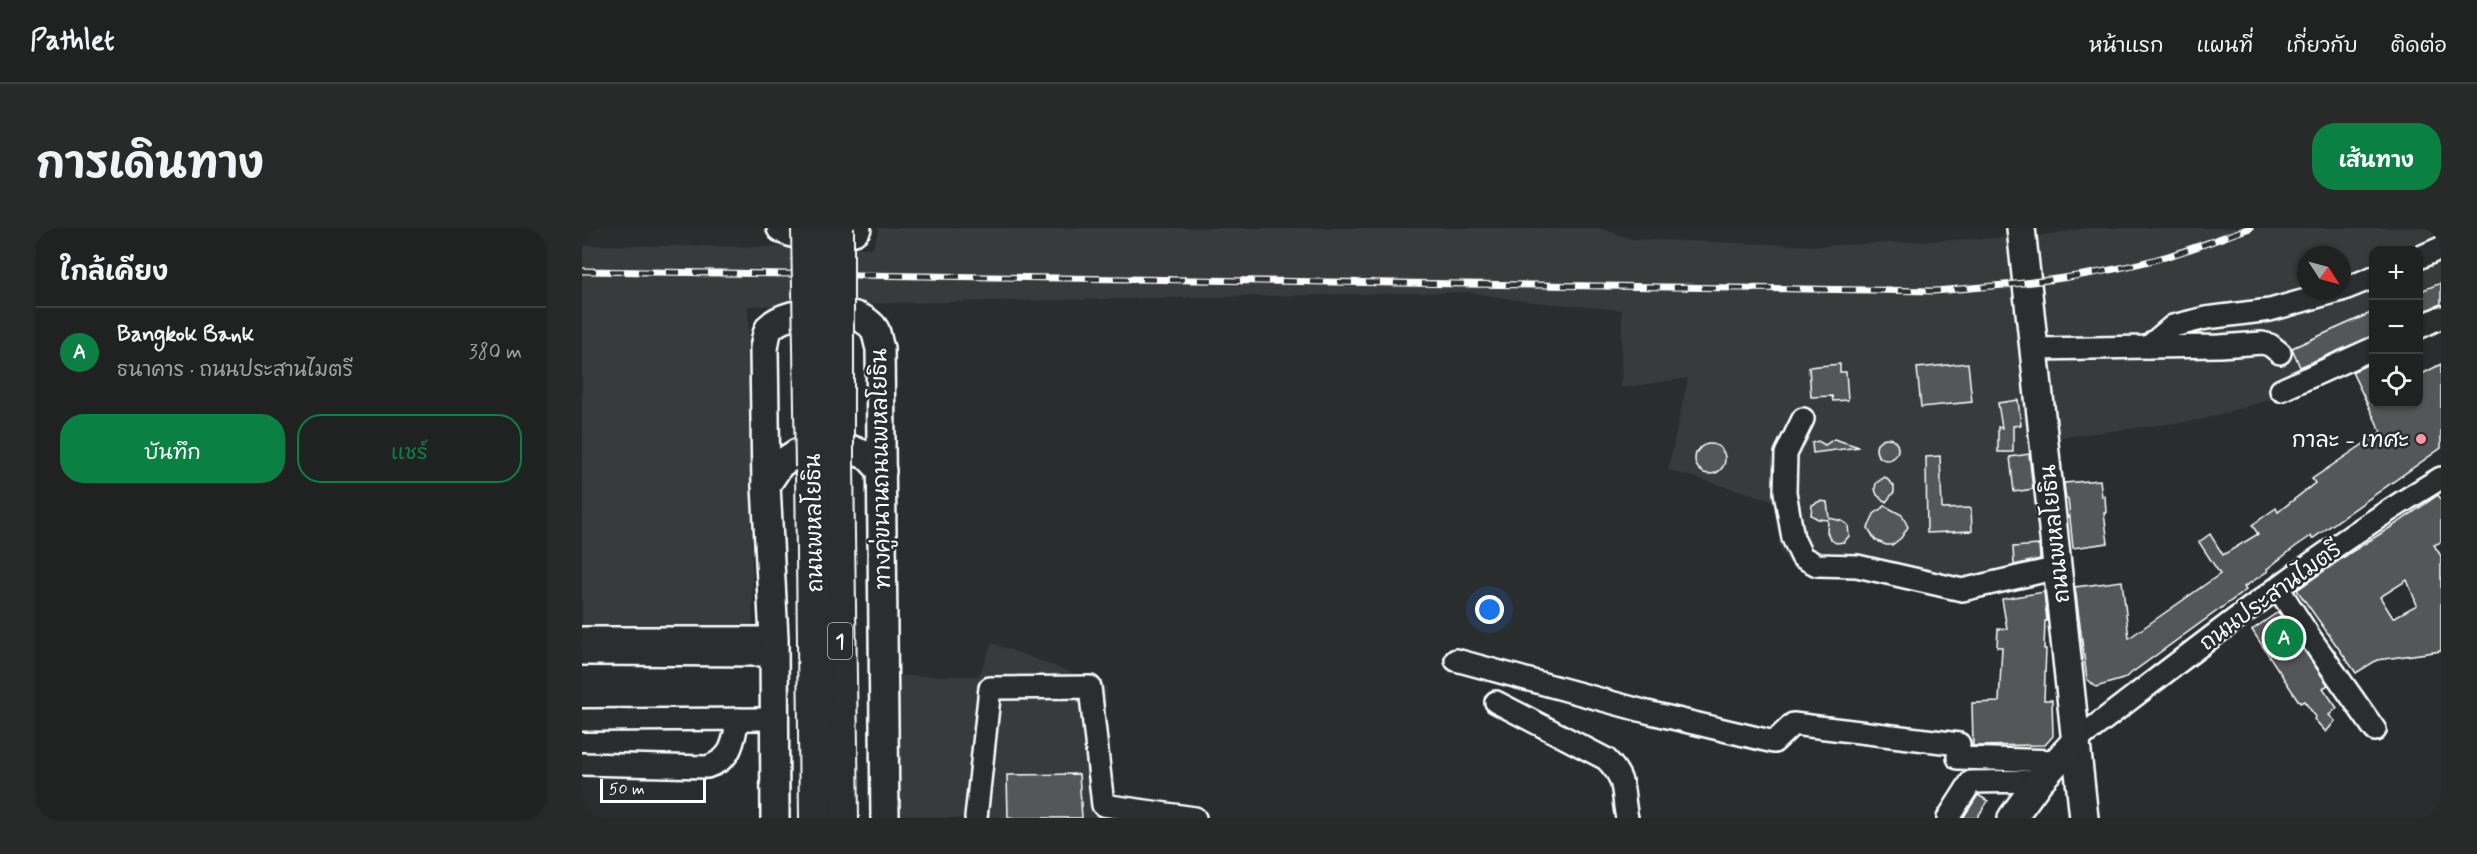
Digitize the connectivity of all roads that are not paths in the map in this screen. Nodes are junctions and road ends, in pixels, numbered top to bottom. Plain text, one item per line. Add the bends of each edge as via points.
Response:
1 (781, 228) edge
2 (808, 228) edge
3 (837, 228) edge
4 (858, 228) edge
5 (2021, 228) edge
6 (2441, 248) edge
7 (2423, 256) edge
8 (2369, 279) edge
9 (2351, 286) edge
10 (2305, 300) edge
11 (2441, 318) edge
12 (2423, 326) edge
13 (2148, 347) junction
14 (2034, 349) junction
15 (2369, 350) edge
16 (2280, 352) dead end
17 (2281, 390) dead end
18 (1803, 419) dead end
19 (825, 466) junction
20 (882, 471) junction
21 (2441, 478) edge
22 (766, 485) junction
23 (2058, 568) junction
24 (2278, 588) junction
25 (582, 639) edge
26 (773, 646) junction
27 (582, 654) edge
28 (1456, 660) dead end
29 (1496, 702) dead end
30 (738, 719) junction
31 (774, 719) junction
32 (582, 720) edge
33 (2375, 730) dead end
34 (2076, 741) junction
35 (1986, 759) junction
36 (2058, 761) junction
37 (582, 764) edge
38 (2039, 781) junction
39 (1971, 782) junction
40 (775, 818) edge
41 (816, 818) edge
42 (842, 818) edge
43 (885, 818) edge
44 (976, 818) edge
45 (1195, 818) edge
46 (1627, 818) edge
47 (1948, 818) edge
48 (2012, 818) edge
49 (2084, 818) edge

1 - 4 main road via 789,233 825,236
2 - 19 highway, ถนนพหลโยธิน / 1, bridge
3 - 19 highway, ถนนพหลโยธิน / 1, bridge
5 - 14 main road, ถนนพหลโยธิน
6 - 7 street
8 - 9 street
10 - 13 street via 2270,310 2173,326
11 - 12 street
13 - 14 street
13 - 16 street via 2262,343
14 - 23 main road, ถนนพหลโยธิน
15 - 17 street
18 - 23 street via 1786,454 1785,492 1802,557 1817,565 1857,566 1962,590
19 - 41 highway, ถนนพหลโยธิน / 1
19 - 42 highway, ถนนพหลโยธิน / 1
20 - 22 main road via 868,456 850,449 797,453 780,464
20 - 22 main road, ทางคู่ขนานถนนพหลโยธิน / 1 via 880,348 874,329 858,316 825,311 782,318 768,329 764,349
20 - 43 main road, ทางคู่ขนานถนนพหลโยธิน / 1
21 - 24 street, ถนนประสานไมตรี via 2386,511
22 - 26 main road, ทางคู่ขนานถนนพหลโยธิน / 1
23 - 34 main road, ถนนพหลโยธิน
24 - 33 street
24 - 34 street, ถนนประสานไมตรี
25 - 26 street
26 - 27 street
26 - 31 main road, ทางคู่ขนานถนนพหลโยธิน / 1
28 - 35 street via 1774,742 1793,724 1959,744 1958,758
29 - 46 street via 1606,759 1622,780
30 - 31 street
30 - 32 street
30 - 37 street via 732,745 719,764
31 - 40 main road, ทางคู่ขนานถนนพหลโยธิน / 1
34 - 36 main road
34 - 49 main road, ถนนพหลโยธิน
35 - 36 street
35 - 39 street
36 - 38 main road
38 - 39 street
38 - 48 main road
39 - 47 street
44 - 45 street via 990,688 1078,687 1090,687 1103,805

